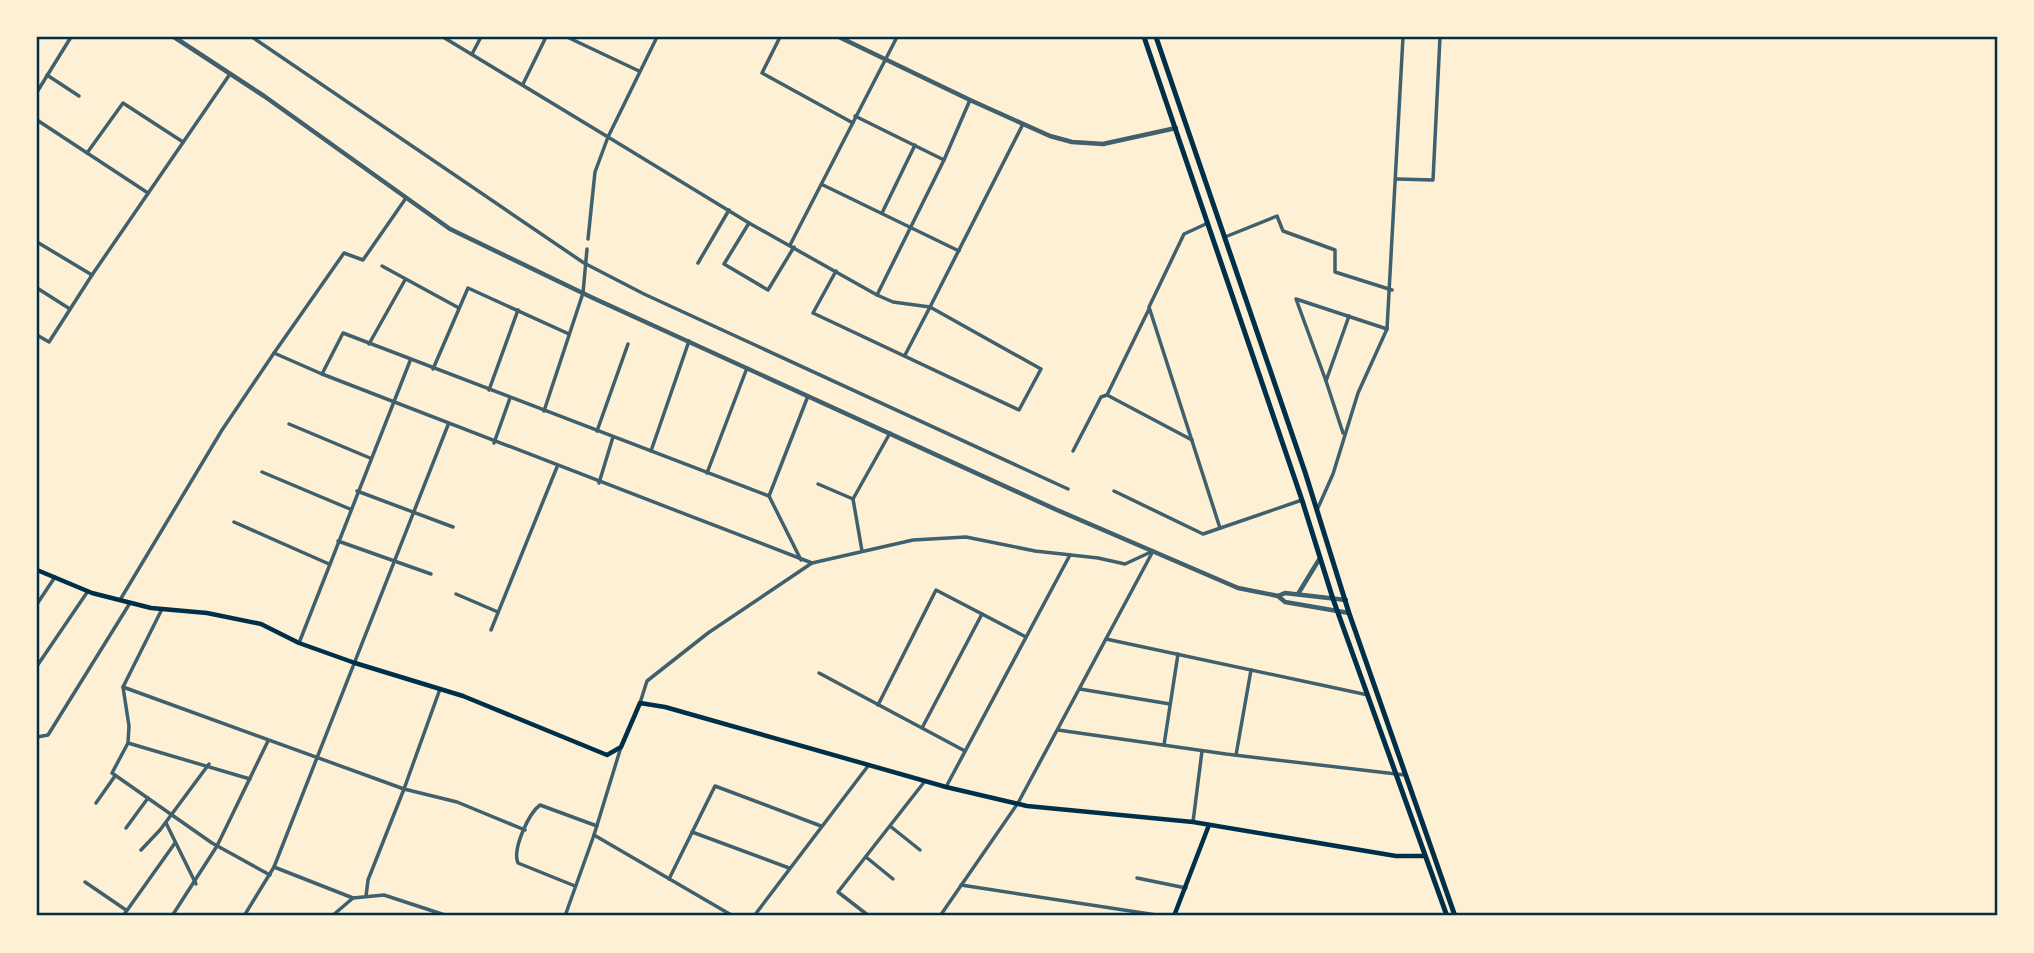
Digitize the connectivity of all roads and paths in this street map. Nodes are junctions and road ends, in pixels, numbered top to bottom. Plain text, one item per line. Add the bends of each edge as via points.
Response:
1 (71, 37) edge
2 (174, 37) edge
3 (252, 37) edge
4 (443, 37) edge
5 (481, 37) edge
6 (546, 37) edge
7 (567, 37) edge
8 (657, 37) edge
9 (780, 37) edge
10 (839, 37) edge
11 (897, 37) edge
12 (1144, 37) edge
13 (1156, 37) edge
14 (1403, 37) edge
15 (1440, 37) edge
16 (472, 54) junction
17 (884, 59) junction
18 (639, 71) junction
19 (230, 74) junction
20 (47, 75) junction
21 (523, 84) junction
22 (37, 92) edge
23 (79, 96) dead end
24 (970, 100) junction
25 (855, 116) junction
26 (37, 120) edge
27 (853, 123) junction
28 (1023, 124) junction
29 (1177, 127) junction
30 (608, 137) junction
31 (183, 142) junction
32 (915, 145) junction
33 (87, 153) junction
34 (944, 160) junction
35 (1397, 179) junction
36 (823, 185) junction
37 (148, 193) junction
38 (407, 198) junction
39 (729, 210) junction
40 (882, 212) junction
41 (749, 223) junction
42 (1209, 223) junction
43 (910, 228) junction
44 (1225, 237) junction
45 (588, 239) dead end
46 (37, 242) edge
47 (792, 246) junction
48 (587, 249) dead end
49 (959, 251) junction
50 (584, 263) junction
51 (698, 263) dead end
52 (382, 266) dead end
53 (836, 271) junction
54 (92, 275) junction
55 (405, 280) junction
56 (37, 288) edge
57 (1392, 290) junction
58 (583, 293) junction
59 (877, 295) junction
60 (459, 307) junction
61 (930, 307) junction
62 (1149, 307) junction
63 (70, 309) junction
64 (518, 310) junction
65 (1349, 316) junction
66 (1387, 329) junction
67 (569, 334) junction
68 (37, 335) edge
69 (688, 341) junction
70 (369, 344) junction
71 (628, 344) dead end
72 (274, 353) junction
73 (905, 355) junction
74 (410, 360) junction
75 (747, 368) junction
76 (433, 369) junction
77 (322, 374) junction
78 (1326, 381) junction
79 (489, 390) junction
80 (1107, 395) junction
81 (808, 396) junction
82 (510, 398) junction
83 (394, 402) junction
84 (544, 411) junction
85 (289, 424) dead end
86 (448, 425) junction
87 (597, 431) junction
88 (890, 433) junction
89 (1343, 435) junction
90 (613, 437) junction
91 (1192, 440) junction
92 (494, 443) junction
93 (651, 451) junction
94 (1073, 451) dead end
95 (370, 458) junction
96 (557, 467) junction
97 (262, 472) dead end
98 (707, 473) junction
99 (599, 483) junction
100 (818, 484) dead end
101 (1068, 489) dead end
102 (357, 491) junction
103 (1114, 491) dead end
104 (769, 496) junction
105 (853, 499) junction
106 (1302, 500) junction
107 (350, 509) junction
108 (1316, 511) junction
109 (412, 512) junction
110 (234, 522) dead end
111 (453, 527) dead end
112 (1220, 528) junction
113 (338, 541) junction
114 (862, 551) junction
115 (1153, 551) junction
116 (1070, 555) junction
117 (1320, 558) junction
118 (801, 560) junction
119 (394, 561) junction
120 (812, 563) junction
121 (329, 564) junction
122 (37, 569) edge
123 (431, 574) dead end
124 (55, 577) junction
125 (88, 591) junction
126 (456, 594) dead end
127 (1298, 594) junction
128 (1278, 596) junction
129 (1333, 599) junction
130 (120, 600) junction
131 (1346, 600) junction
132 (130, 603) junction
133 (37, 604) edge
134 (162, 609) junction
135 (1337, 611) junction
136 (498, 612) junction
137 (1349, 612) junction
138 (982, 614) junction
139 (491, 629) dead end
140 (1026, 637) junction
141 (1107, 639) junction
142 (299, 643) junction
143 (1178, 654) junction
144 (355, 663) junction
145 (37, 666) edge
146 (1251, 670) junction
147 (819, 673) dead end
148 (123, 687) junction
149 (440, 689) junction
150 (1080, 689) junction
151 (1368, 695) junction
152 (640, 703) junction
153 (1170, 704) junction
154 (878, 705) junction
155 (922, 728) junction
156 (1058, 730) junction
157 (37, 737) edge
158 (268, 740) junction
159 (128, 743) junction
160 (1164, 745) junction
161 (621, 747) junction
162 (965, 751) junction
163 (1202, 751) junction
164 (1236, 755) junction
165 (317, 758) junction
166 (209, 764) junction
167 (868, 766) junction
168 (1396, 774) junction
169 (1405, 775) junction
170 (116, 776) junction
171 (250, 779) junction
172 (925, 781) junction
173 (946, 787) junction
174 (404, 789) junction
175 (148, 798) junction
176 (96, 803) dead end
177 (1018, 803) junction
178 (171, 814) junction
179 (165, 821) junction
180 (1193, 821) junction
181 (890, 825) junction
182 (1209, 825) junction
183 (821, 826) junction
184 (597, 827) junction
185 (126, 828) dead end
186 (525, 830) junction
187 (692, 832) junction
188 (594, 835) junction
189 (175, 843) junction
190 (217, 846) junction
191 (141, 850) dead end
192 (920, 850) dead end
193 (1425, 856) junction
194 (866, 857) junction
195 (274, 867) junction
196 (790, 868) junction
197 (270, 874) junction
198 (1137, 878) dead end
199 (669, 879) junction
200 (893, 879) dead end
201 (85, 881) dead end
202 (196, 884) junction
203 (961, 885) junction
204 (576, 886) junction
205 (1186, 888) junction
206 (366, 896) junction
207 (353, 898) junction
208 (127, 911) junction
209 (441, 915) edge
210 (123, 916) edge
211 (172, 916) edge
212 (244, 916) edge
213 (332, 916) edge
214 (448, 916) edge
215 (565, 916) edge
216 (733, 916) edge
217 (754, 916) edge
218 (869, 916) edge
219 (940, 916) edge
220 (1163, 916) edge
221 (1174, 916) edge
222 (1447, 916) edge
223 (1455, 916) edge

1 - 20 street
2 - 19 street
3 - 50 street
4 - 16 street
5 - 16 street
6 - 21 street
7 - 18 street
8 - 18 street
9 - 27 street via 762,73
10 - 17 street
11 - 17 street
12 - 29 highway
13 - 44 highway
14 - 35 street
15 - 35 street via 1433,180
16 - 21 street
17 - 24 street
17 - 25 street
18 - 30 street
19 - 31 street
19 - 38 street
20 - 22 street
20 - 23 street
21 - 30 street
24 - 28 street
24 - 34 street
25 - 27 street
25 - 32 street
26 - 33 street
27 - 36 street
28 - 29 street via 1072,142 1102,144
28 - 49 street
29 - 42 highway
30 - 39 street
30 - 45 street via 596,173
31 - 33 street via 122,103
31 - 37 street
32 - 34 street
32 - 40 street
33 - 37 street
34 - 43 street
35 - 57 street
36 - 40 street
36 - 47 street
37 - 54 street
38 - 58 street via 450,229
38 - 72 street via 363,260 344,253
39 - 41 street
39 - 51 street
40 - 43 street
41 - 47 street
41 - 47 street via 724,264 768,290
42 - 62 street via 1184,234
42 - 106 highway
43 - 49 street
43 - 59 street
44 - 57 street via 1277,216 1283,231 1335,250 1335,272
44 - 108 highway
46 - 54 street
47 - 53 street
48 - 50 street
49 - 61 street
50 - 58 street
50 - 101 street
52 - 55 street
53 - 59 street
53 - 73 street via 813,313
54 - 63 street
55 - 60 street
55 - 70 street
56 - 63 street
57 - 66 street
58 - 67 street
58 - 69 street
59 - 61 street
60 - 64 street via 468,288
60 - 76 street
61 - 73 street
61 - 73 street via 1041,369 1019,410
62 - 80 street
62 - 91 street
63 - 68 street via 49,342
64 - 67 street
64 - 79 street
65 - 66 street
65 - 78 street
65 - 78 street via 1296,299
66 - 89 street
67 - 84 street
69 - 75 street
69 - 93 street
70 - 74 street
70 - 77 street via 343,333
71 - 87 street
72 - 77 street
72 - 130 street via 215,440
74 - 76 street
74 - 83 street
75 - 81 street
75 - 98 street
76 - 79 street
77 - 83 street
78 - 89 street
79 - 82 street
80 - 91 street
80 - 94 street via 1101,397
81 - 88 street
81 - 104 street
82 - 84 street
82 - 92 street
83 - 86 street
83 - 95 street
84 - 87 street
85 - 95 street
86 - 92 street
86 - 109 street
87 - 90 street
88 - 105 street
88 - 115 street
89 - 108 street via 1333,474
90 - 93 street
90 - 99 street
91 - 112 street
92 - 96 street
93 - 98 street
95 - 102 street
96 - 99 street
96 - 136 street
97 - 107 street
98 - 104 street
99 - 118 street
100 - 105 street
102 - 107 street
102 - 109 street
103 - 112 street via 1203,534
104 - 118 street
105 - 114 street
106 - 112 street
106 - 117 highway
107 - 113 street
108 - 131 highway
109 - 111 street
109 - 119 street
110 - 121 street
113 - 119 street
113 - 121 street
114 - 116 street via 913,540 965,537
114 - 120 street
115 - 116 street via 1125,564
115 - 128 street via 1238,588
115 - 141 street
116 - 140 street
117 - 127 street
117 - 129 highway
118 - 120 street
119 - 123 street
119 - 144 street
120 - 152 street via 708,633 647,681
121 - 142 street
122 - 124 main road
124 - 125 main road
124 - 133 street
125 - 130 main road
125 - 145 street
126 - 136 street
127 - 128 street
127 - 129 street
128 - 135 street via 1285,602
129 - 131 street
129 - 135 highway
130 - 132 main road
131 - 137 highway
132 - 134 main road
132 - 157 street via 48,734
134 - 142 main road via 261,624
134 - 148 street
135 - 137 street
135 - 151 highway
136 - 139 street
137 - 169 highway
138 - 140 street
138 - 154 street via 936,590
138 - 155 street
140 - 162 street
141 - 143 street
141 - 150 street
142 - 144 main road
143 - 146 street
143 - 153 street
144 - 149 main road
144 - 165 street
146 - 151 street
146 - 164 street
147 - 154 street
148 - 158 street
148 - 159 street
149 - 161 main road via 607,755
149 - 174 street
150 - 153 street
150 - 156 street
151 - 168 highway
152 - 161 main road
152 - 167 main road
153 - 160 street
154 - 155 street
155 - 162 street
156 - 160 street
156 - 177 street
158 - 165 street
158 - 171 street
159 - 166 street
159 - 170 street via 112,773
160 - 163 street
161 - 184 street
162 - 173 street
163 - 164 street
163 - 180 street
164 - 168 street
165 - 174 street
165 - 195 street
166 - 171 street
166 - 178 street
167 - 172 main road
167 - 183 street
168 - 169 street
168 - 193 highway
169 - 223 highway
170 - 175 street
170 - 176 street
171 - 190 street
172 - 173 main road
172 - 181 street
173 - 177 main road
174 - 186 street via 457,802
174 - 206 street
175 - 178 street
175 - 185 street
177 - 180 main road
177 - 203 street
178 - 179 street
178 - 190 street
179 - 189 street
179 - 191 street
180 - 182 main road
181 - 192 street
181 - 194 street
182 - 193 main road via 1396,856
182 - 205 main road
183 - 187 street via 715,786
183 - 196 street
184 - 186 street via 540,805
184 - 188 street
186 - 204 street via 518,863
187 - 196 street
187 - 199 street
188 - 199 street
188 - 204 street
189 - 202 street
189 - 208 street
190 - 197 street
190 - 202 street
193 - 222 highway
194 - 200 street
194 - 218 street via 838,892
195 - 197 street
195 - 207 street
196 - 217 street
197 - 212 street
198 - 205 street
199 - 216 street
201 - 208 street
202 - 211 street
203 - 219 street
203 - 220 street
204 - 215 street
205 - 221 main road
206 - 207 street
206 - 209 street via 383,895
207 - 213 street
208 - 210 street
209 - 214 street

